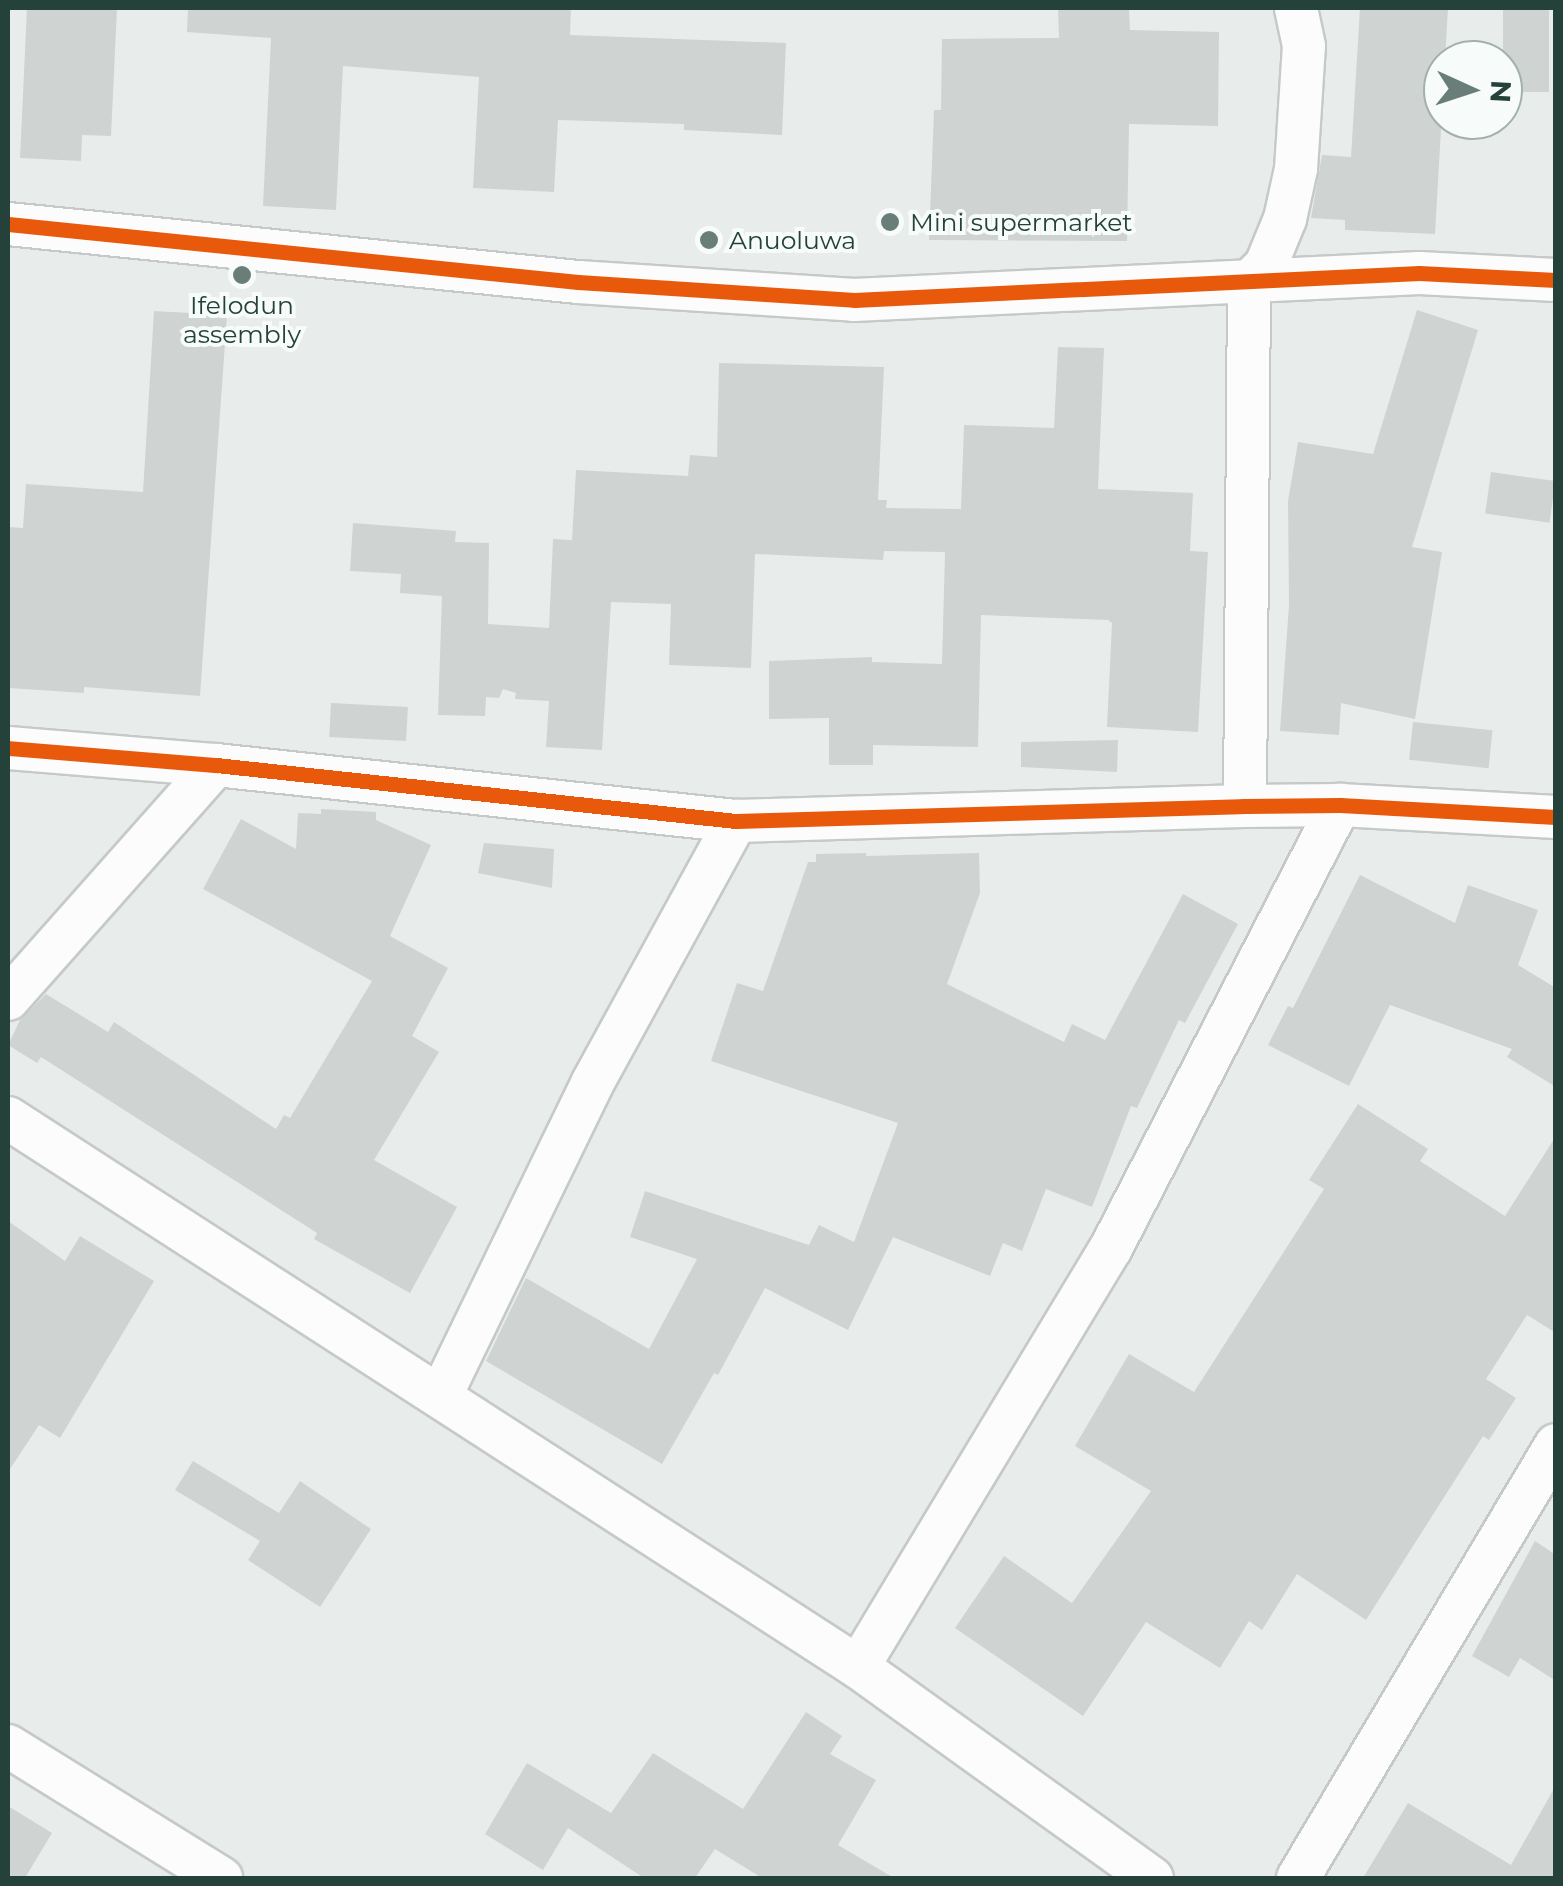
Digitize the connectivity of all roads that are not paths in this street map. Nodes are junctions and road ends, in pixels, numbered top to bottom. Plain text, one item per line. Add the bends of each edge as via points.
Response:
1 (1296, 8) edge
2 (8, 224) edge
3 (1556, 280) edge
4 (1248, 282) junction
5 (8, 748) edge
6 (216, 765) junction
7 (1340, 805) junction
8 (1245, 806) junction
9 (1556, 818) edge
10 (736, 821) junction
11 (8, 999) edge
12 (8, 1118) edge
13 (441, 1395) junction
14 (1556, 1445) edge
15 (858, 1667) junction
16 (8, 1746) edge
17 (221, 1878) edge
18 (1152, 1878) edge
19 (1298, 1878) edge

1 - 4 street via 1304,80 1296,169 1266,265
2 - 4 street via 578,282 854,300
3 - 4 street via 1419,273
4 - 8 street
5 - 6 street
6 - 10 street
6 - 11 street
7 - 8 street
7 - 9 street
7 - 15 street via 1111,1248
8 - 10 street
10 - 13 street via 592,1082
12 - 13 street
13 - 15 street
14 - 19 street
15 - 18 street
16 - 17 street

